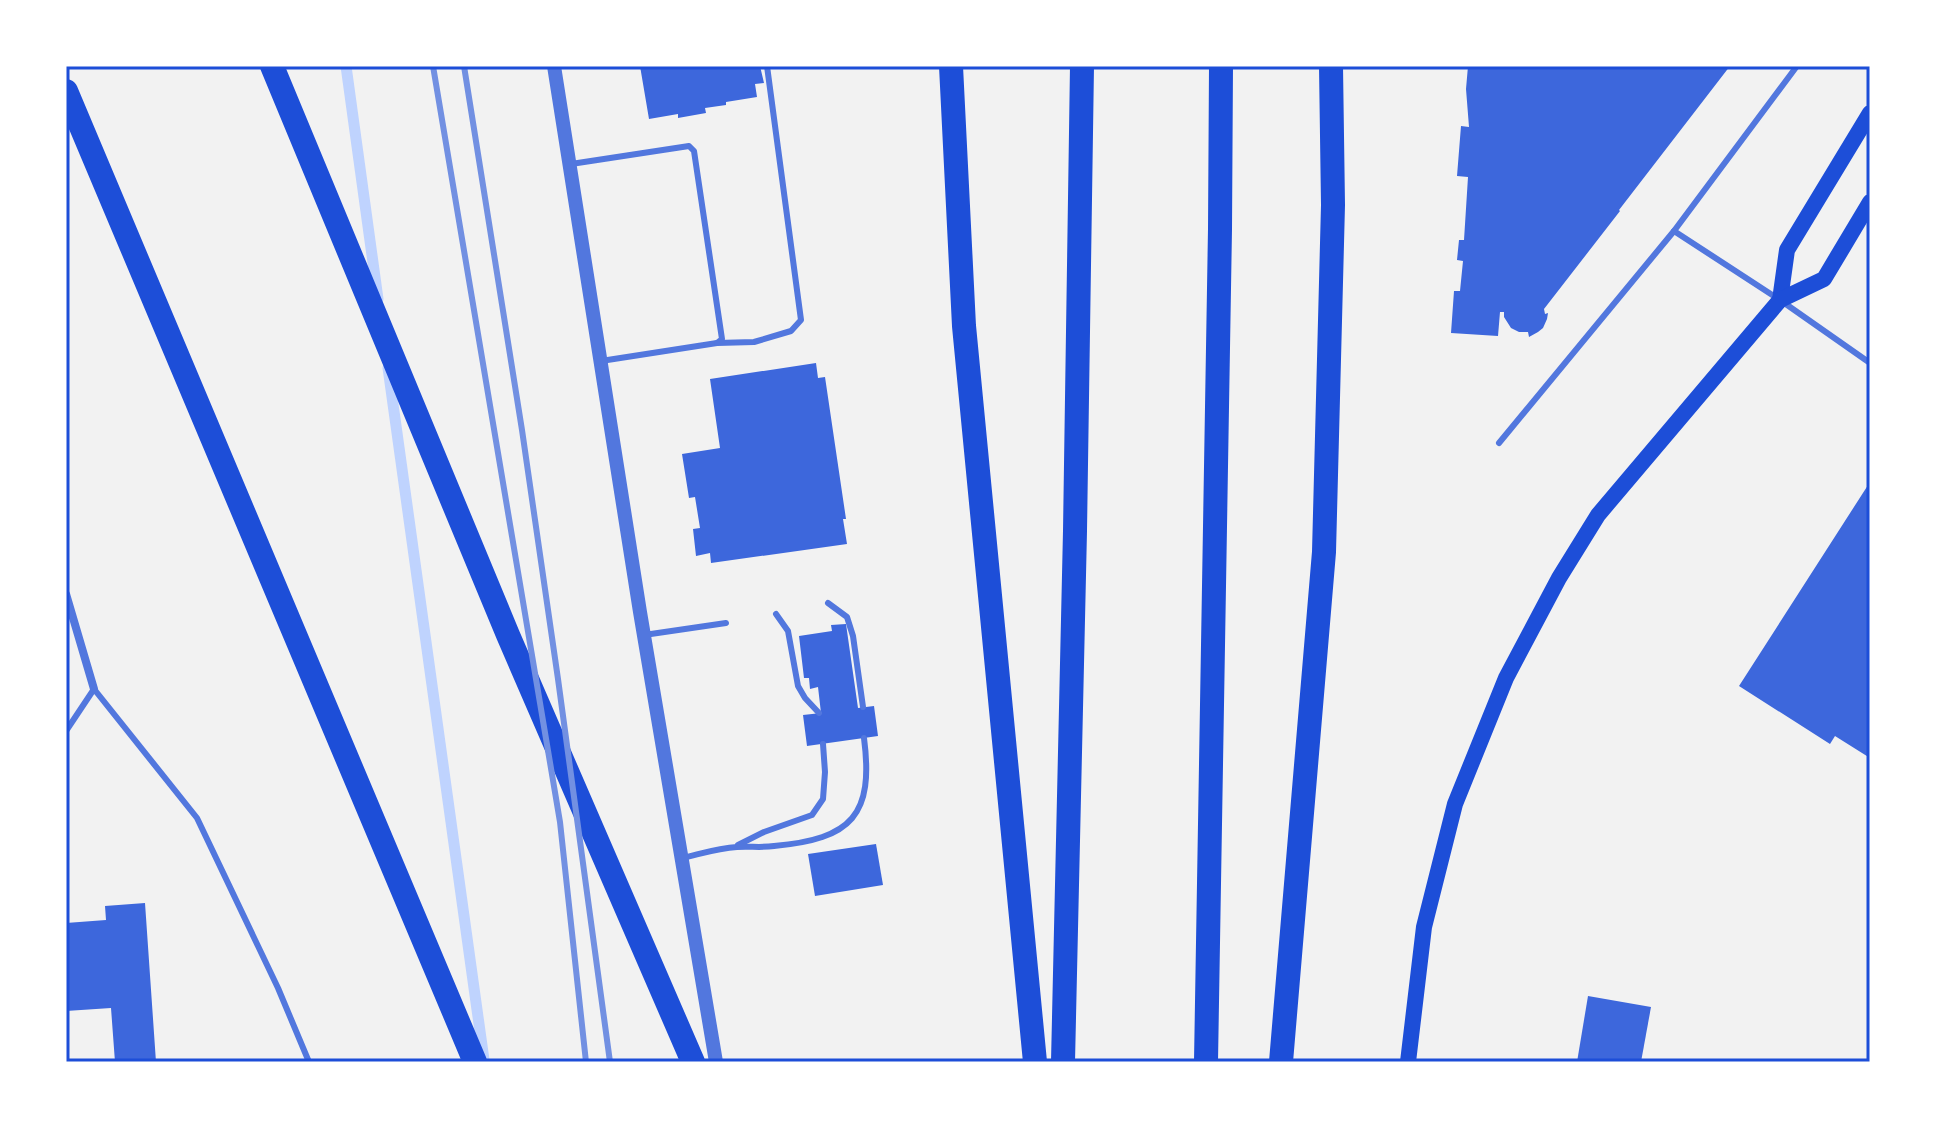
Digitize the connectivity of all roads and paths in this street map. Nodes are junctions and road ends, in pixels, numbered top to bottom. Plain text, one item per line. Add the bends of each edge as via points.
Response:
1 (272, 66) edge
2 (554, 66) edge
3 (767, 66) edge
4 (951, 66) edge
5 (1082, 66) edge
6 (1221, 66) edge
7 (1331, 66) edge
8 (1797, 66) edge
9 (66, 91) edge
10 (1870, 113) edge
11 (569, 164) junction
12 (1870, 202) edge
13 (1674, 231) junction
14 (1780, 300) junction
15 (717, 343) junction
16 (601, 361) junction
17 (1870, 363) edge
18 (1499, 443) dead end
19 (66, 594) edge
20 (828, 603) dead end
21 (776, 614) dead end
22 (726, 623) dead end
23 (644, 635) junction
24 (94, 689) junction
25 (863, 707) dead end
26 (819, 713) dead end
27 (66, 731) edge
28 (864, 738) dead end
29 (823, 744) dead end
30 (735, 847) junction
31 (682, 858) junction
32 (309, 1062) edge
33 (475, 1062) edge
34 (693, 1062) edge
35 (716, 1062) edge
36 (1035, 1062) edge
37 (1063, 1062) edge
38 (1206, 1062) edge
39 (1281, 1062) edge
40 (1408, 1062) edge

1 - 34 highway via 508,635
2 - 11 street
3 - 15 lane via 801,320 791,331 754,342
4 - 36 highway via 964,326
5 - 37 highway
6 - 38 highway
7 - 39 highway via 1333,205 1324,552
8 - 13 lane
9 - 33 highway
10 - 14 main road via 1787,250
11 - 15 lane via 689,146 694,151 722,339
11 - 16 street
12 - 14 main road via 1824,279
13 - 14 lane
13 - 18 lane
14 - 17 lane
14 - 40 main road via 1598,515 1506,678 1455,804 1424,927
15 - 16 lane
16 - 23 street
19 - 24 street
20 - 25 lane via 847,617
21 - 26 lane via 788,631 798,686
22 - 23 lane
23 - 31 street
24 - 27 lane
24 - 32 lane via 197,818
28 - 30 lane via 864,798 837,832 773,847
29 - 30 lane via 823,799 812,815
30 - 31 lane
31 - 35 street

